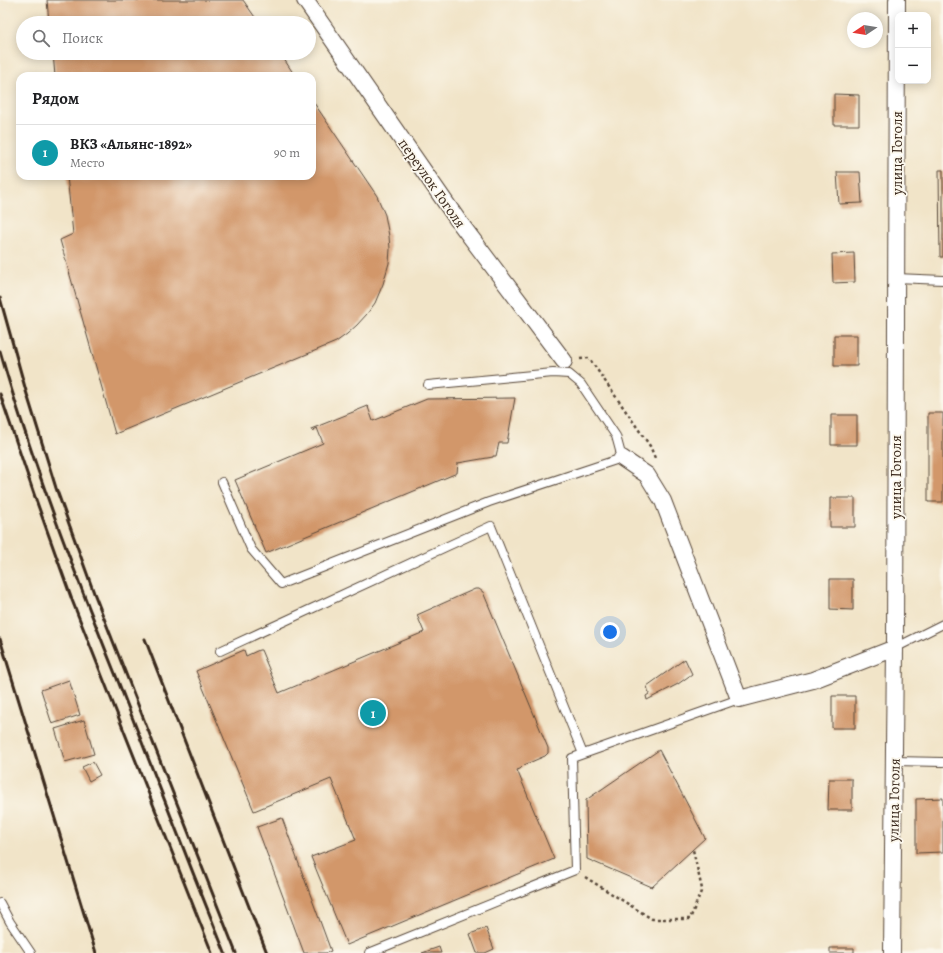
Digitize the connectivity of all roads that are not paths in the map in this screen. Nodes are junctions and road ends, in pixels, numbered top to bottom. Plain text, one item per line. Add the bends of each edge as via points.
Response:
1 (305, 0) edge
2 (897, 0) edge
3 (896, 278) junction
4 (943, 280) edge
5 (564, 361) road end
6 (428, 385) dead end
7 (622, 458) junction
8 (222, 482) dead end
9 (943, 624) edge
10 (895, 648) junction
11 (220, 651) dead end
12 (739, 699) junction
13 (583, 754) junction
14 (894, 761) junction
15 (943, 762) edge
16 (0, 903) edge
17 (31, 953) edge
18 (369, 953) edge
19 (892, 953) edge

1 - 5 street, переулок Гоголя via 457,219
2 - 3 street, улица Гоголя
3 - 4 lane
3 - 10 street, улица Гоголя
6 - 7 lane via 553,373 569,374 581,384 616,436
7 - 8 lane via 489,502 282,584 251,549
7 - 12 street via 647,475 663,501
9 - 10 lane
10 - 12 street via 814,680
10 - 14 street, улица Гоголя
11 - 13 lane via 491,526
12 - 13 lane
13 - 18 lane via 572,758 575,870
14 - 15 lane
14 - 19 street, улица Гоголя
16 - 17 lane

